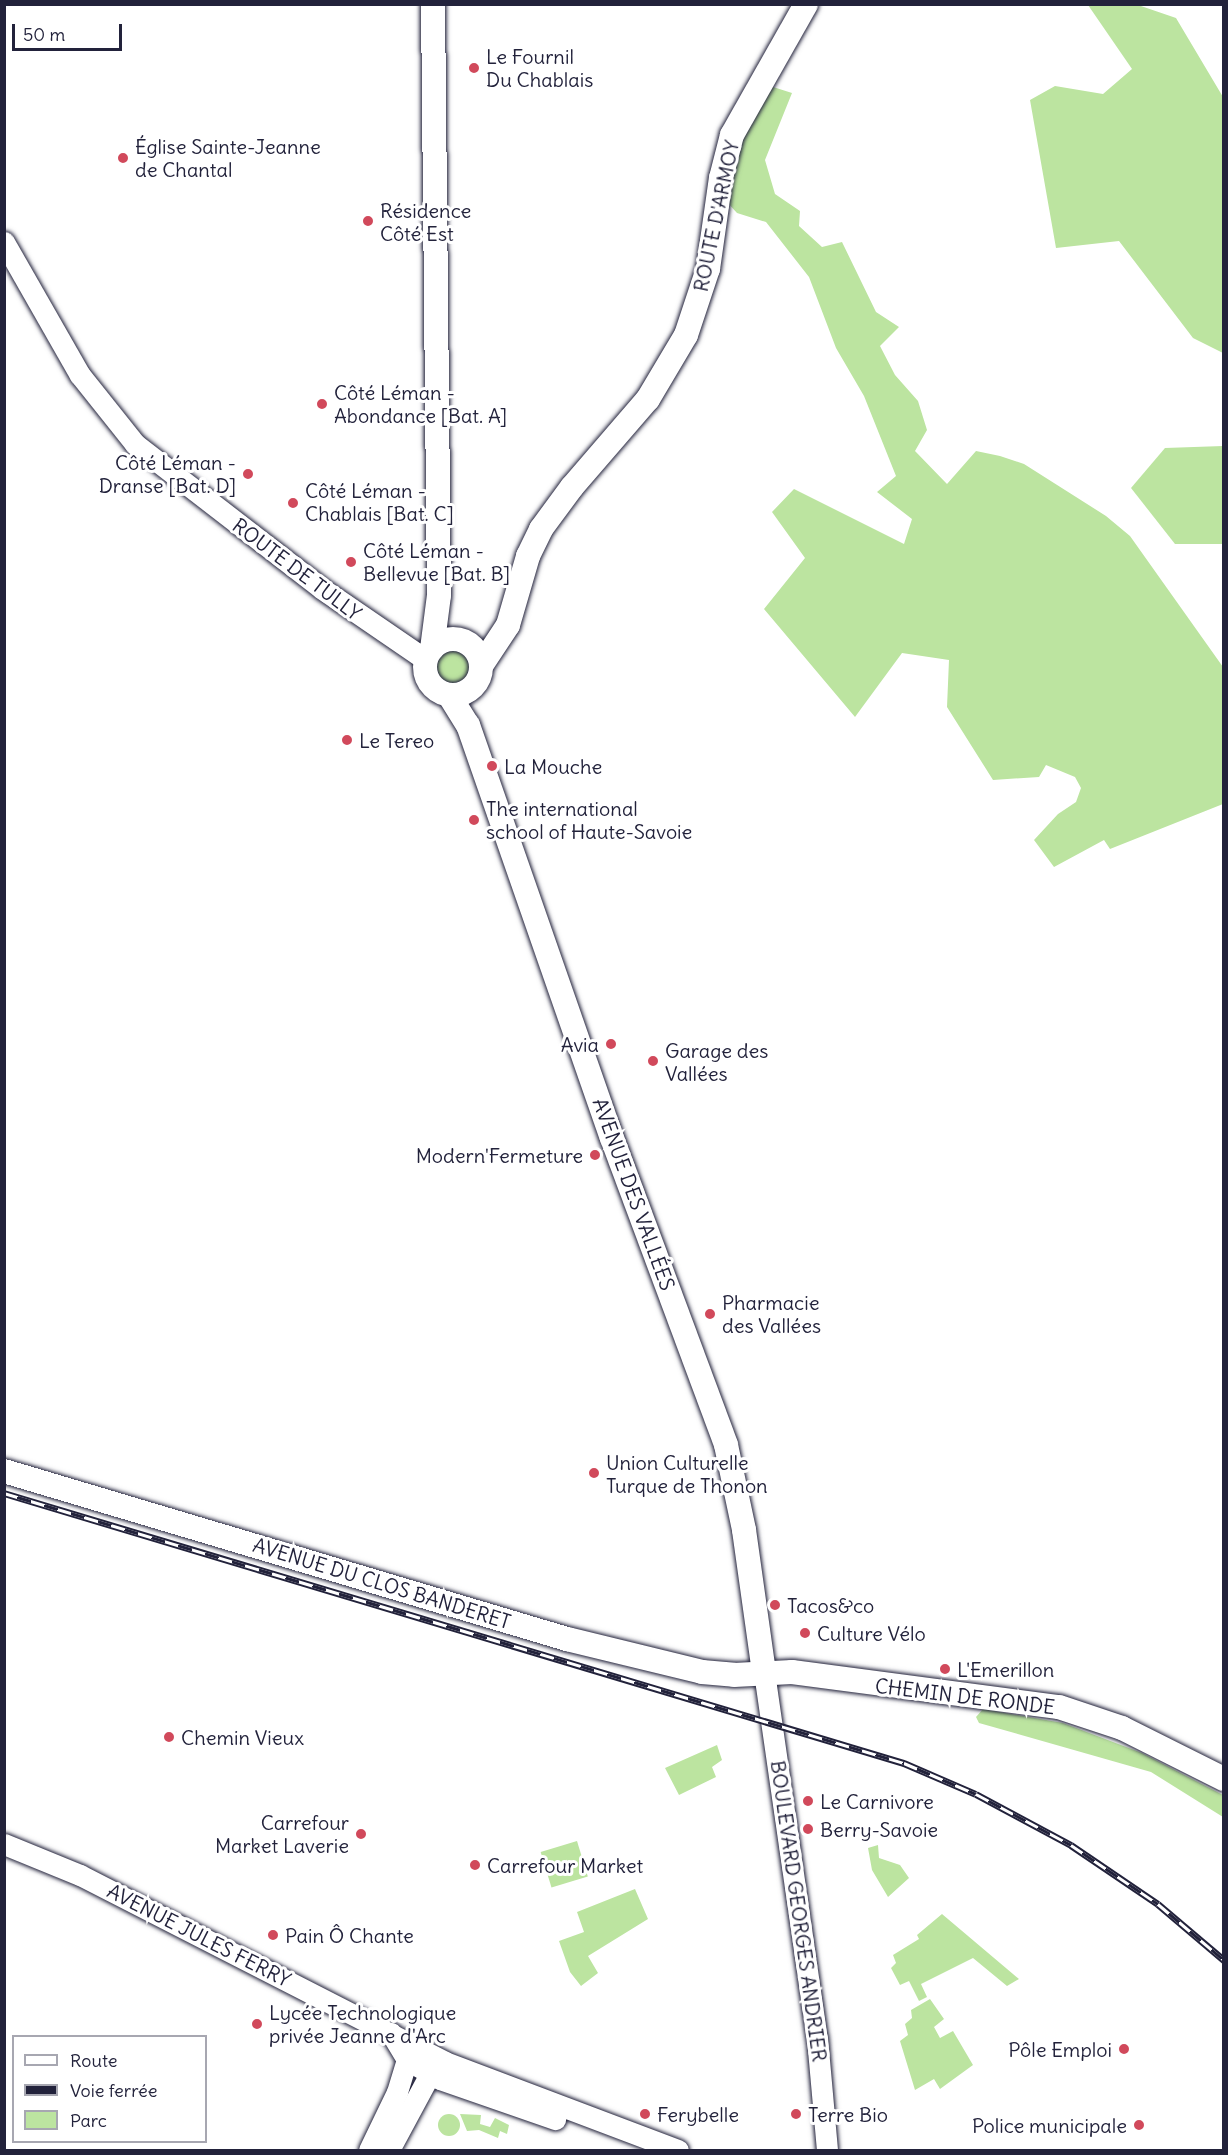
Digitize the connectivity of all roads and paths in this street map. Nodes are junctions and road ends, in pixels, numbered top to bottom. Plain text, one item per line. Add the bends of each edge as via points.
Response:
1 (433, 4) edge
2 (806, 4) edge
3 (4, 243) edge
4 (439, 595) junction
5 (498, 637) junction
6 (465, 642) junction
7 (429, 655) junction
8 (481, 666) junction
9 (472, 688) junction
10 (449, 695) junction
11 (468, 725) junction
12 (4, 1472) edge
13 (764, 1672) junction
14 (1224, 1779) edge
15 (4, 1844) edge
16 (391, 2033) junction
17 (407, 2060) junction
18 (430, 2074) junction
19 (636, 2144) edge
20 (369, 2151) edge
21 (389, 2151) edge
22 (678, 2151) edge
23 (827, 2151) edge

1 - 4 main road
2 - 5 main road, ROUTE D'ARMOY via 729,142 708,269 687,335 648,399 572,487 542,529 528,556 508,625
3 - 7 street, ROUTE DE TULLY via 80,375 135,444 321,588
4 - 6 main road via 448,621
4 - 7 main road
5 - 6 main road
5 - 8 main road, ROUTE D'ARMOY
6 - 7 main road via 445,640
6 - 8 main road via 477,653
7 - 10 main road via 430,682
8 - 9 main road
9 - 10 main road
9 - 11 main road, AVENUE DES VALLÉES
10 - 11 main road, AVENUE DES VALLÉES
11 - 13 main road, AVENUE DES VALLÉES via 615,1146 726,1444 744,1530
12 - 13 main road, AVENUE DU CLOS BANDERET via 592,1646 712,1674
13 - 14 main road, CHEMIN DE RONDE via 792,1672 1059,1707 1122,1728
13 - 23 street, BOULEVARD GEORGES ANDRIER via 817,2038
15 - 16 street, AVENUE JULES FERRY via 80,1875
16 - 17 street, AVENUE JULES FERRY
16 - 19 street, AVENUE JULES FERRY via 462,2069
17 - 18 street, AVENUE JULES FERRY
17 - 20 street via 397,2092
18 - 19 street, AVENUE JULES FERRY via 458,2087
18 - 21 street
19 - 22 street, AVENUE JULES FERRY

